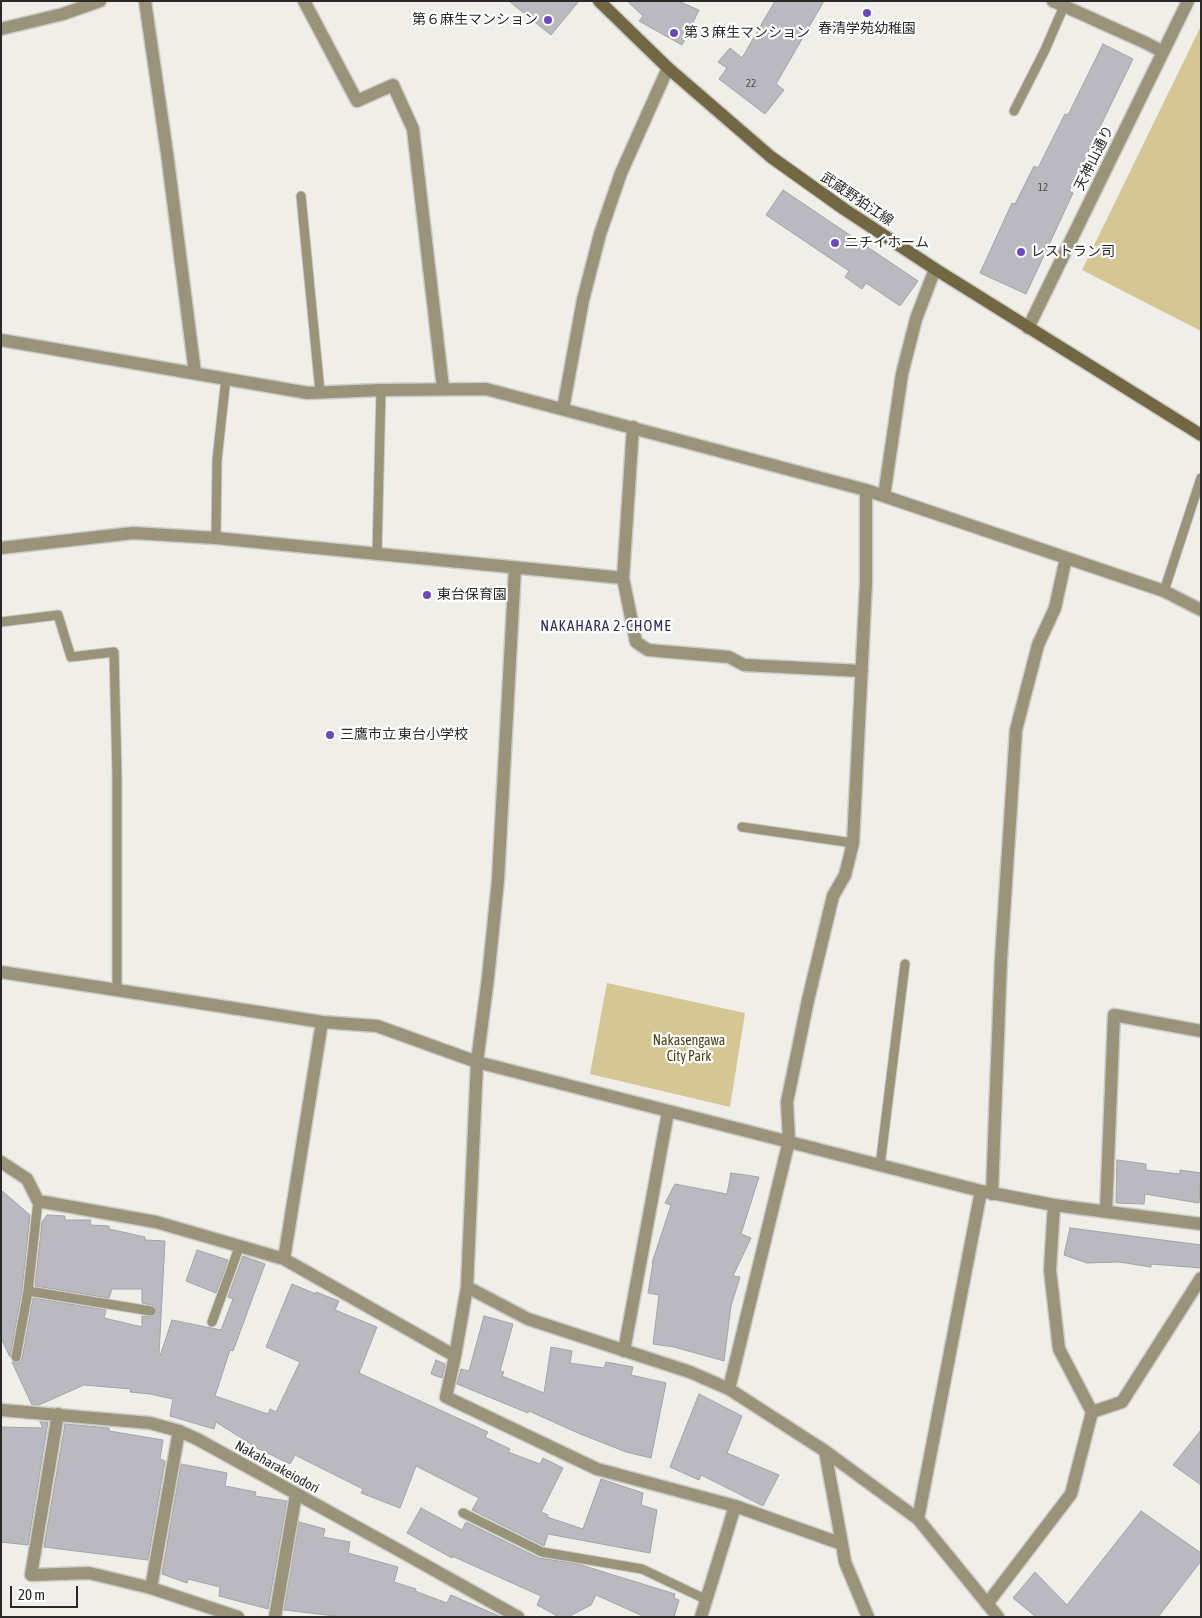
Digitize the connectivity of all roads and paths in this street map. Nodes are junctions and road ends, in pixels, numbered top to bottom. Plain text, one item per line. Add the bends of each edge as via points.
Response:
1 (100, 1) edge
2 (145, 1) edge
3 (304, 1) edge
4 (599, 1) edge
5 (1188, 1) edge
6 (1058, 4) edge
7 (1, 29) edge
8 (1163, 52) junction
9 (668, 68) junction
10 (1014, 111) dead end
11 (302, 196) dead end
12 (934, 269) junction
13 (1028, 328) junction
14 (1, 340) edge
15 (195, 373) junction
16 (226, 378) junction
17 (443, 388) junction
18 (381, 390) junction
19 (320, 392) junction
20 (562, 408) junction
21 (633, 427) junction
22 (1201, 435) edge
23 (1201, 478) edge
24 (866, 490) junction
25 (884, 496) junction
26 (216, 538) junction
27 (1, 548) edge
28 (377, 553) junction
29 (1066, 558) junction
30 (515, 568) junction
31 (623, 578) junction
32 (1164, 591) junction
33 (1201, 610) edge
34 (1, 622) edge
35 (862, 671) junction
36 (742, 828) dead end
37 (853, 844) junction
38 (905, 964) dead end
39 (1, 972) edge
40 (117, 991) junction
41 (322, 1022) junction
42 (1201, 1031) edge
43 (477, 1062) junction
44 (668, 1112) junction
45 (789, 1141) junction
46 (1, 1162) edge
47 (880, 1166) junction
48 (986, 1192) junction
49 (38, 1201) junction
50 (1054, 1205) junction
51 (1106, 1211) junction
52 (1201, 1224) edge
53 (240, 1245) junction
54 (284, 1259) junction
55 (1201, 1278) edge
56 (467, 1287) junction
57 (28, 1291) junction
58 (151, 1310) dead end
59 (212, 1322) dead end
60 (624, 1351) junction
61 (455, 1356) junction
62 (16, 1357) dead end
63 (729, 1389) junction
64 (1, 1410) edge
65 (1092, 1412) junction
66 (58, 1414) junction
67 (179, 1431) junction
68 (825, 1451) junction
69 (296, 1494) junction
70 (734, 1506) junction
71 (463, 1513) dead end
72 (918, 1519) junction
73 (842, 1544) junction
74 (151, 1588) junction
75 (705, 1600) junction
76 (987, 1604) junction
77 (238, 1617) edge
78 (275, 1617) edge
79 (518, 1617) edge
80 (701, 1617) edge
81 (868, 1617) edge
82 (998, 1617) edge

1 - 7 street
2 - 15 street
3 - 17 street via 357,100 393,85 413,129
4 - 9 main road, 武蔵野狛江線
5 - 8 street, 天神山通り
6 - 8 street
6 - 10 lane via 1045,50
8 - 13 street, 天神山通り
9 - 12 main road, 武蔵野狛江線 via 771,157
9 - 20 street via 621,173 600,234 583,300
11 - 19 lane
12 - 13 main road, 武蔵野狛江線
12 - 25 street via 916,319 902,374
13 - 22 main road, 武蔵野狛江線
14 - 15 street
15 - 16 street
16 - 19 street via 308,393
16 - 26 lane via 217,460
17 - 18 street
17 - 20 street via 486,389
18 - 19 street
18 - 28 lane
20 - 21 street
21 - 24 street
21 - 31 street
23 - 32 lane
24 - 25 street
24 - 35 street
25 - 29 street
26 - 27 street via 133,533
26 - 28 street
28 - 30 street
29 - 32 street
29 - 48 street via 1055,608 1038,645 1016,730
30 - 31 street
30 - 43 street via 498,880
31 - 35 street via 636,642 648,650 729,656 744,665
32 - 33 street
34 - 40 lane via 58,615 71,656 114,652
35 - 37 street
36 - 37 lane
37 - 45 street via 845,875 833,896 806,1010 787,1102
38 - 47 lane
39 - 40 street
40 - 41 street
41 - 43 street via 376,1026
41 - 54 street
42 - 51 street via 1114,1015
43 - 44 street
43 - 56 street
44 - 45 street
44 - 60 street
45 - 47 street
45 - 63 street
46 - 49 street via 27,1179
47 - 48 street
48 - 50 street
48 - 72 street
49 - 53 street via 156,1222
49 - 57 lane
50 - 51 street
50 - 65 street via 1050,1270 1059,1349
51 - 52 street
53 - 54 street
53 - 59 lane
54 - 61 street
55 - 65 street via 1122,1402
56 - 60 street via 528,1319
56 - 61 street
57 - 58 lane
57 - 62 lane
60 - 63 street via 690,1372
61 - 70 street via 446,1397 597,1469
63 - 68 street
64 - 66 street, Nakaharakeiodori
65 - 76 street via 1071,1494
66 - 67 street, Nakaharakeiodori via 150,1423
66 - 74 street via 31,1575 89,1573
67 - 69 street, Nakaharakeiodori
67 - 74 street
68 - 72 street
68 - 73 street
69 - 78 street
69 - 79 street, Nakaharakeiodori
70 - 73 street
70 - 75 street
71 - 75 lane via 542,1552 642,1569
72 - 76 street
73 - 81 street via 845,1562
74 - 77 street
75 - 80 street
76 - 82 street

